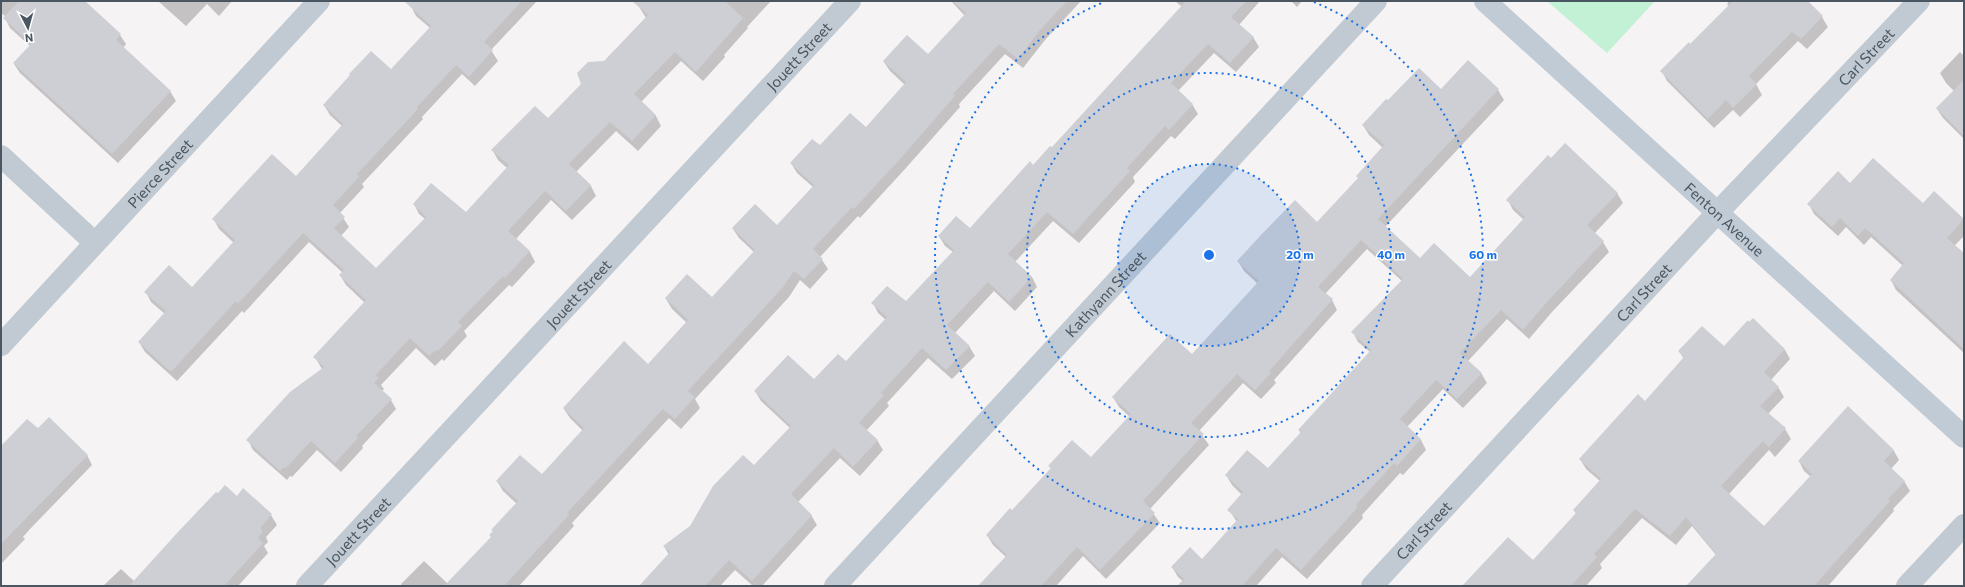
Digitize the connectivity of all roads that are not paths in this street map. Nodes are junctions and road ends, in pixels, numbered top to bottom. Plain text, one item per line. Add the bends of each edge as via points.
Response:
1 (320, 1) edge
2 (850, 1) edge
3 (1376, 1) edge
4 (1485, 1) edge
5 (1920, 1) edge
6 (1, 156) edge
7 (1717, 213) junction
8 (95, 243) junction
9 (1, 346) edge
10 (1964, 437) edge
11 (1964, 525) edge
12 (307, 586) edge
13 (835, 586) edge
14 (1372, 586) edge
15 (1907, 586) edge

1 - 8 street, Pierce Street
2 - 12 street, Jouett Street
3 - 13 street, Kathyann Street
4 - 7 street, Fenton Avenue
5 - 7 street, Carl Street
6 - 8 street
7 - 10 street, Fenton Avenue
7 - 14 street, Carl Street
8 - 9 street, Pierce Street
11 - 15 street

